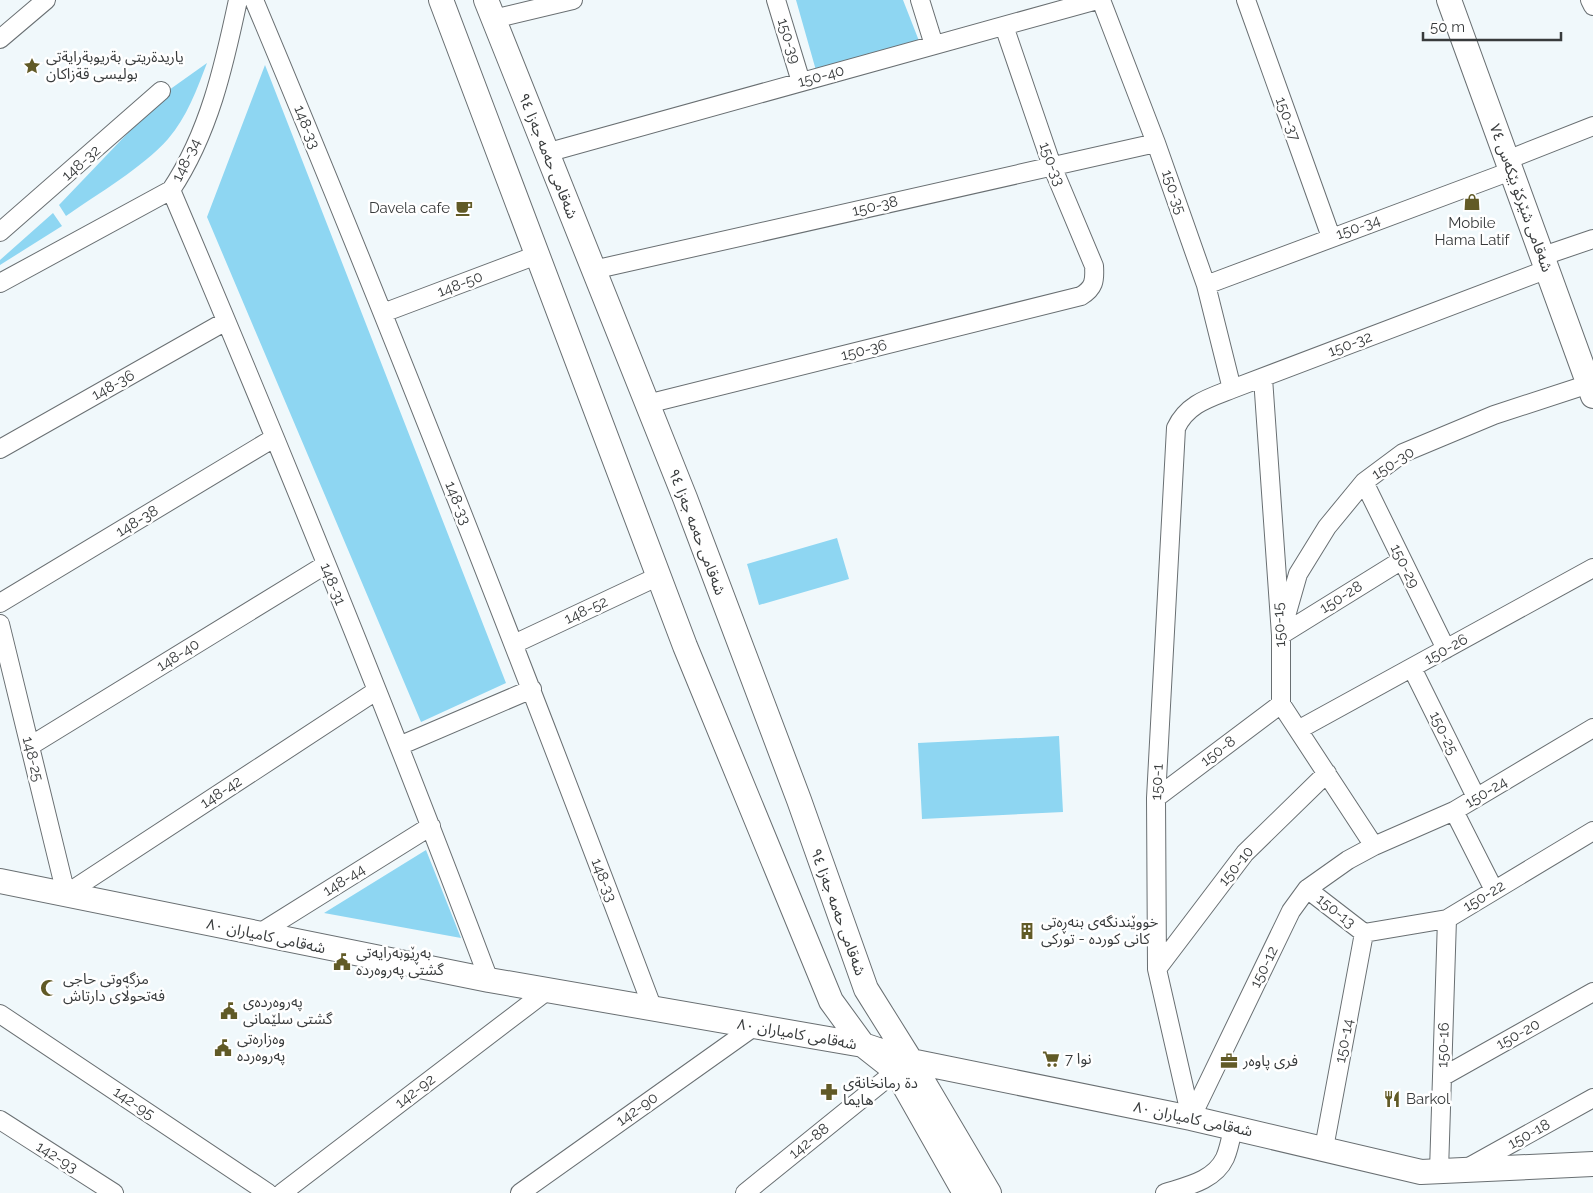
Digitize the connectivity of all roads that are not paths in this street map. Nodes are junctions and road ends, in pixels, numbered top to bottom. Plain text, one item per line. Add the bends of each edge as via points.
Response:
1 (46, 0) edge
2 (238, 0) edge
3 (254, 0) edge
4 (441, 0) edge
5 (573, 0) edge
6 (776, 0) edge
7 (920, 0) edge
8 (1097, 0) edge
9 (1101, 0) edge
10 (1246, 0) edge
11 (1449, 0) edge
12 (1590, 0) edge
13 (1593, 6) edge
14 (489, 10) edge
15 (1004, 26) junction
16 (0, 39) edge
17 (934, 45) junction
18 (801, 82) junction
19 (161, 91) dead end
20 (1593, 126) edge
21 (1156, 143) junction
22 (546, 153) junction
23 (1052, 166) junction
24 (1509, 166) junction
25 (171, 190) junction
26 (0, 232) edge
27 (1331, 237) junction
28 (1593, 239) edge
29 (537, 255) junction
30 (1545, 263) junction
31 (593, 270) junction
32 (0, 283) edge
33 (1206, 285) junction
34 (1081, 296) joint
35 (383, 314) junction
36 (226, 321) junction
37 (1262, 378) junction
38 (1232, 389) junction
39 (1591, 390) edge
40 (647, 404) junction
41 (274, 438) junction
42 (1176, 442) joint
43 (0, 449) edge
44 (1364, 482) junction
45 (1402, 560) junction
46 (325, 565) junction
47 (1593, 568) edge
48 (658, 576) junction
49 (0, 603) edge
50 (0, 624) edge
51 (1280, 635) junction
52 (514, 644) junction
53 (1446, 649) junction
54 (1412, 668) junction
55 (532, 688) junction
56 (376, 691) junction
57 (1280, 704) junction
58 (1593, 728) edge
59 (1298, 730) junction
60 (30, 746) junction
61 (399, 746) junction
62 (1327, 773) junction
63 (1476, 797) junction
64 (1156, 798) junction
65 (1454, 811) junction
66 (431, 826) junction
67 (1593, 831) edge
68 (1374, 846) junction
69 (0, 881) edge
70 (1308, 889) junction
71 (1494, 890) junction
72 (66, 894) junction
73 (1447, 919) junction
74 (1364, 933) junction
75 (258, 934) junction
76 (1157, 969) junction
77 (488, 980) junction
78 (548, 990) junction
79 (1593, 992) edge
80 (653, 1008) junction
81 (0, 1014) edge
82 (755, 1026) junction
83 (863, 1045) junction
84 (904, 1066) junction
85 (1442, 1077) junction
86 (1591, 1104) edge
87 (1191, 1118) junction
88 (0, 1120) edge
89 (1233, 1128) junction
90 (1324, 1148) junction
91 (1593, 1164) edge
92 (1464, 1170) junction
93 (1440, 1171) junction
94 (114, 1193) edge
95 (268, 1193) edge
96 (282, 1193) edge
97 (520, 1193) edge
98 (744, 1193) edge
99 (965, 1193) edge
100 (989, 1193) edge
101 (1165, 1193) edge

1 - 16 street
2 - 25 street, 148-34 via 221,80 186,168
3 - 35 street, 148-33
4 - 29 main road
5 - 14 street
6 - 18 street, 150-39
7 - 17 street
8 - 15 street, 150-40
9 - 21 street, 150-35
10 - 27 street, 150-37
11 - 24 main road, شەقامی شێرکۆ بێکەس ٧٤
12 - 13 street
14 - 22 main road, شەقامی حەمە جەزا ٩٤
15 - 17 street, 150-40
15 - 23 street, 150-33
17 - 18 street, 150-40
18 - 22 street, 150-40
19 - 26 street, 148-32
20 - 24 street, 150-34
21 - 23 street, 150-38
21 - 33 street, 150-35
22 - 31 main road, شەقامی حەمە جەزا ٩٤
23 - 31 street, 150-38
23 - 34 street, 150-33 via 1094,266 1093,286
24 - 27 street, 150-34
24 - 30 main road, شەقامی شێرکۆ بێکەس ٧٤
25 - 32 street, 148-34
25 - 36 street, 148-31
27 - 33 street, 150-34
28 - 30 street, 150-32
29 - 35 street, 148-50
29 - 48 main road
30 - 37 street, 150-32
30 - 39 main road, شەقامی شێرکۆ بێکەس ٧٤
31 - 40 main road, شەقامی حەمە جەزا ٩٤
33 - 38 street, 150-35
34 - 40 street, 150-36
35 - 52 street, 148-33
36 - 41 street, 148-31
36 - 43 street, 148-36
37 - 38 street, 150-32
37 - 51 street, 150-15
38 - 42 street, 150-32 via 1186,411 1176,428
39 - 44 street, 150-30 via 1494,416 1403,453
40 - 84 main road, شەقامی حەمە جەزا ٩٤ via 798,800 866,989
41 - 46 street, 148-31
41 - 49 street, 148-38
42 - 64 street, 150-1
44 - 45 street, 150-29
44 - 51 street, 150-30 via 1326,527 1298,574
45 - 51 street, 150-28
45 - 53 street, 150-29
46 - 56 street, 148-31
46 - 60 street, 148-40
47 - 53 street, 150-26
48 - 52 street, 148-52
48 - 83 main road via 831,1002
50 - 60 street, 148-25
51 - 57 street, 150-15
52 - 55 street, 148-33
53 - 54 street, 150-26
54 - 59 street, 150-26
54 - 63 street, 150-25
55 - 61 street
55 - 80 street, 148-33
56 - 61 street, 148-31
56 - 72 street, 148-42
57 - 59 street
57 - 64 street, 150-8
58 - 63 street, 150-24
59 - 62 street
60 - 72 street, 148-25
61 - 66 street, 148-31
62 - 68 street
62 - 76 street, 150-10 via 1245,853
63 - 65 street, 150-24
64 - 76 street, 150-1
65 - 68 street, 150-24
65 - 71 street
66 - 75 street, 148-44
66 - 77 street, 148-31
67 - 71 street, 150-22
68 - 70 street, 150-12
69 - 72 main road, شەقامی کامیاران ٨٠
70 - 74 street, 150-13
70 - 87 street, 150-12 via 1291,911
71 - 73 street, 150-22
72 - 75 main road, شەقامی کامیاران ٨٠
73 - 74 street, 150-22
73 - 85 street, 150-16
74 - 90 street, 150-14
75 - 77 main road, شەقامی کامیاران ٨٠
76 - 87 street, 150-1
77 - 78 main road, شەقامی کامیاران ٨٠
78 - 80 main road, شەقامی کامیاران ٨٠
78 - 96 street, 142-92
79 - 85 street, 150-20
80 - 82 main road, شەقامی کامیاران ٨٠
81 - 95 street, 142-95
82 - 83 main road, شەقامی کامیاران ٨٠
82 - 97 street, 142-90
83 - 84 main road, شەقامی کامیاران ٨٠
84 - 87 main road, شەقامی کامیاران ٨٠
84 - 98 street, 142-88
84 - 99 main road
84 - 100 main road
85 - 93 street, 150-16
86 - 92 street, 150-18
87 - 89 main road, شەقامی کامیاران ٨٠
88 - 94 street, 142-93
89 - 90 main road, شەقامی کامیاران ٨٠
89 - 101 street via 1225,1159 1217,1169 1202,1181
90 - 93 main road, شەقامی کامیاران ٨٠ via 1421,1172
91 - 92 main road, شەقامی کامیاران ٨٠
92 - 93 main road, شەقامی کامیاران ٨٠

